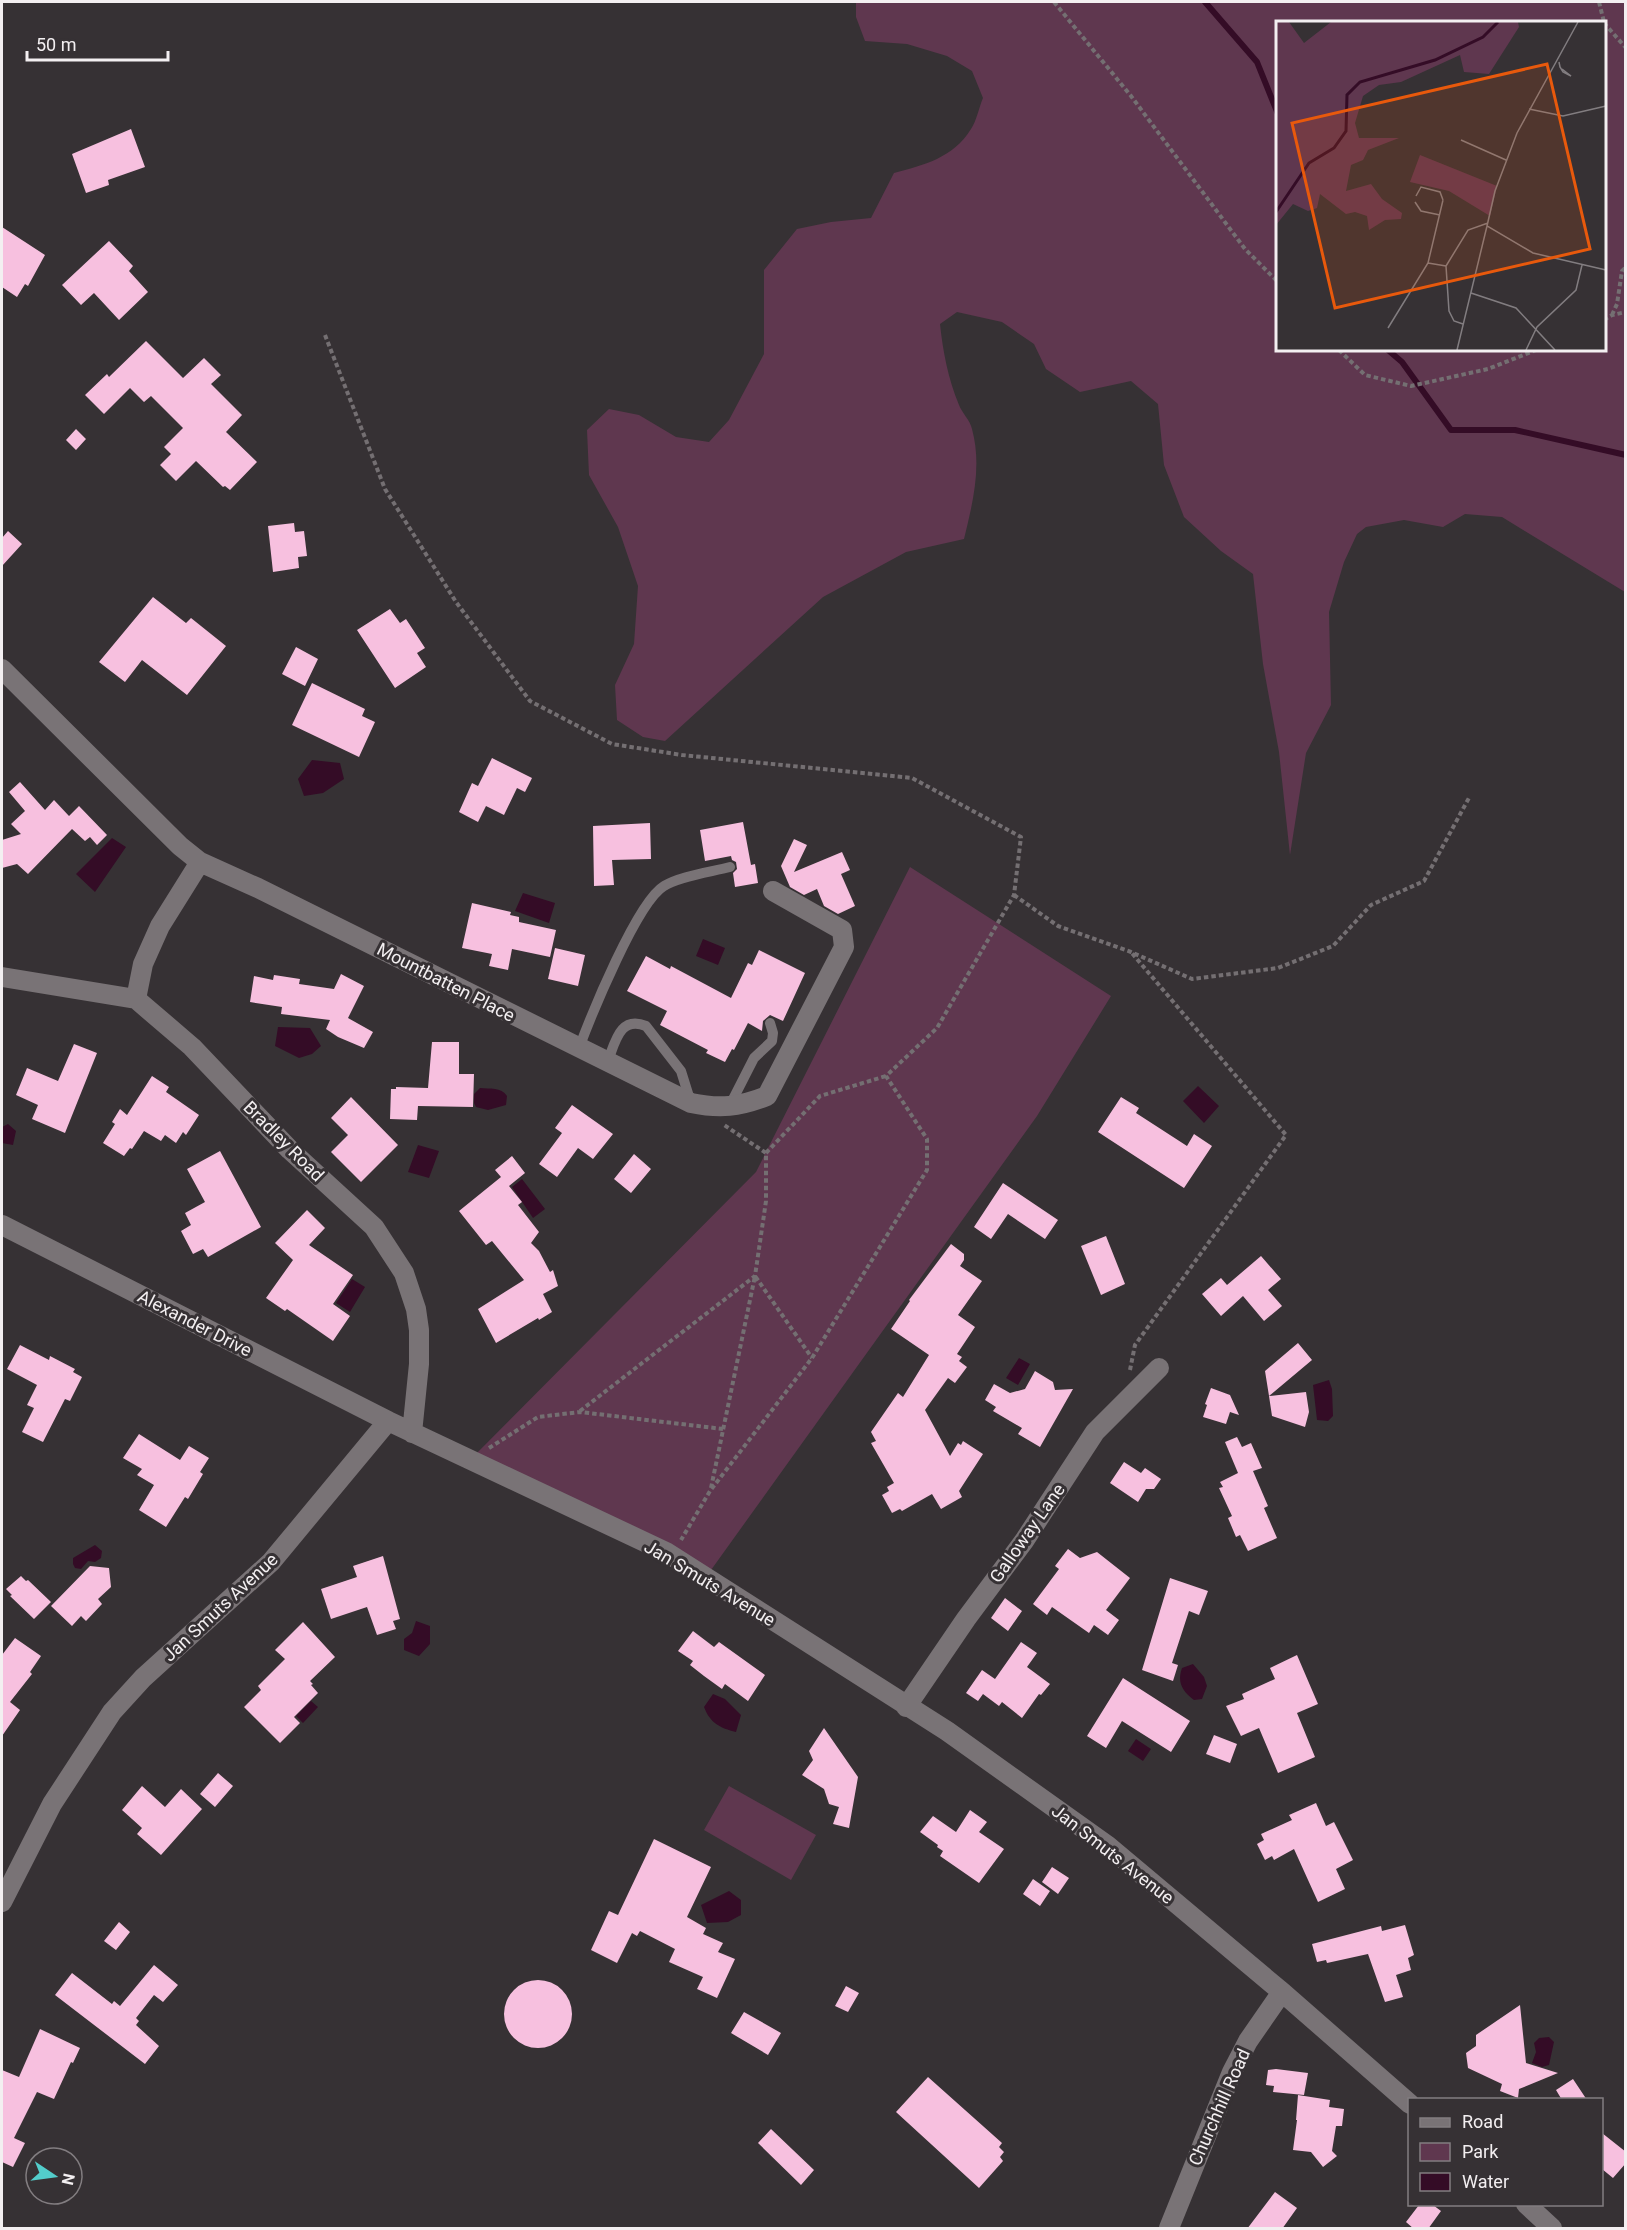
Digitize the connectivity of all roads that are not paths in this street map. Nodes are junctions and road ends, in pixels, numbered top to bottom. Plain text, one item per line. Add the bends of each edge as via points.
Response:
1 (2, 669) edge
2 (200, 862) junction
3 (730, 867) dead end
4 (773, 891) dead end
5 (2, 977) edge
6 (136, 999) junction
7 (770, 1023) dead end
8 (579, 1048) junction
9 (607, 1063) junction
10 (691, 1103) junction
11 (724, 1114) junction
12 (2, 1225) edge
13 (1159, 1368) dead end
14 (388, 1421) junction
15 (412, 1433) junction
16 (906, 1707) junction
17 (2, 1902) edge
18 (1282, 1992) junction
19 (1408, 2102) edge
20 (1527, 2206) edge
21 (1169, 2229) edge
22 (1552, 2229) edge

1 - 2 street, Mountbatten Place via 148,816
2 - 6 street via 160,926 143,964
2 - 8 street, Mountbatten Place
3 - 8 lane via 664,886 648,899
4 - 11 street, Mountbatten Place via 842,930 844,947 767,1096
5 - 6 street
6 - 15 street, Bradley Road via 192,1047 291,1150 374,1227 393,1254 411,1288 419,1330
7 - 11 lane via 772,1041 754,1058
8 - 9 street, Mountbatten Place
9 - 10 street, Mountbatten Place
9 - 10 lane via 621,1030 637,1022 645,1026 681,1071
10 - 11 street, Mountbatten Place
12 - 14 street, Alexander Drive
13 - 16 street, Galloway Lane via 1095,1432 1024,1541
14 - 15 street, Jan Smuts Avenue
14 - 17 street, Jan Smuts Avenue via 271,1562 143,1678 112,1713 52,1804
15 - 16 street, Jan Smuts Avenue via 671,1556
16 - 18 street, Jan Smuts Avenue via 947,1731 1108,1846
18 - 19 street, Jan Smuts Avenue
18 - 21 street, Churchhill Road via 1232,2072
20 - 22 street

